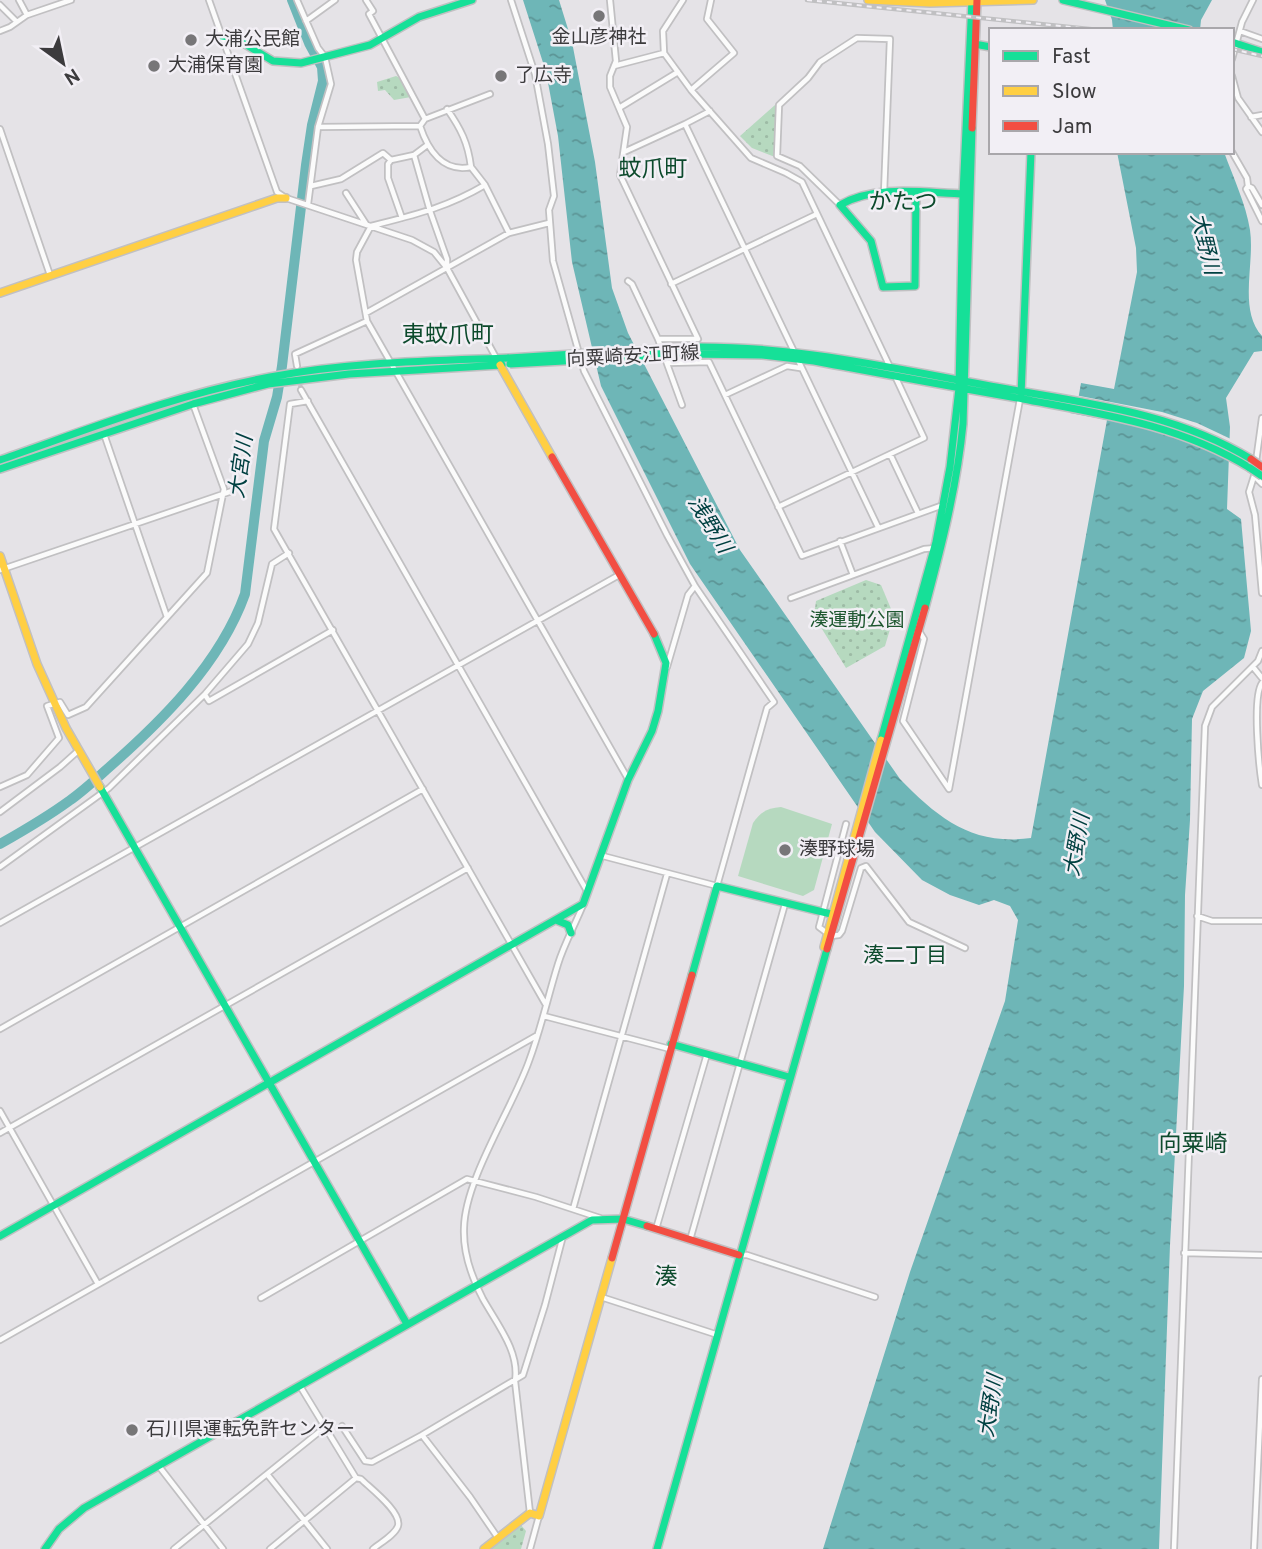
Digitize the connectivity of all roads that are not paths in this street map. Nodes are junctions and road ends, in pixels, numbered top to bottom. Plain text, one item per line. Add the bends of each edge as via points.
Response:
1 (19, 0) edge
2 (71, 0) edge
3 (209, 0) edge
4 (297, 0) edge
5 (335, 0) edge
6 (366, 0) edge
7 (472, 0) edge
8 (511, 0) edge
9 (610, 0) edge
10 (683, 0) edge
11 (711, 0) edge
12 (868, 0) edge
13 (972, 0) edge
14 (977, 0) edge
15 (1033, 0) edge
16 (1063, 0) edge
17 (1253, 0) edge
18 (454, 2) edge
19 (0, 5) edge
20 (27, 15) junction
21 (306, 20) junction
22 (16, 21) junction
23 (1181, 28) edge
24 (0, 31) edge
25 (1240, 31) junction
26 (222, 36) junction
27 (1262, 39) edge
28 (382, 40) junction
29 (1234, 43) edge
30 (972, 44) junction
31 (989, 47) edge
32 (1262, 52) edge
33 (664, 53) junction
34 (325, 57) junction
35 (614, 66) junction
36 (679, 72) junction
37 (1234, 83) edge
38 (691, 90) junction
39 (491, 94) dead end
40 (619, 108) junction
41 (447, 109) junction
42 (710, 111) junction
43 (1262, 115) edge
44 (1251, 117) junction
45 (425, 118) junction
46 (685, 124) junction
47 (420, 126) junction
48 (318, 127) junction
49 (0, 129) edge
50 (1262, 132) edge
51 (426, 146) junction
52 (624, 152) junction
53 (1031, 154) edge
54 (1233, 154) edge
55 (414, 155) junction
56 (391, 160) junction
57 (471, 167) junction
58 (485, 185) junction
59 (311, 186) junction
60 (1248, 186) junction
61 (346, 193) dead end
62 (884, 193) junction
63 (916, 194) junction
64 (966, 194) junction
65 (288, 199) junction
66 (308, 204) junction
67 (840, 205) junction
68 (1262, 205) edge
69 (430, 211) junction
70 (817, 214) junction
71 (402, 218) junction
72 (1262, 221) edge
73 (549, 223) junction
74 (369, 225) junction
75 (509, 233) junction
76 (745, 248) junction
77 (447, 268) junction
78 (50, 275) junction
79 (628, 281) dead end
80 (671, 284) junction
81 (0, 293) edge
82 (366, 314) junction
83 (367, 321) junction
84 (658, 339) junction
85 (796, 356) junction
86 (498, 362) junction
87 (668, 363) junction
88 (297, 366) dead end
89 (393, 368) junction
90 (891, 368) junction
91 (801, 369) junction
92 (895, 376) junction
93 (962, 385) junction
94 (240, 387) junction
95 (301, 390) tunnel mouth
96 (725, 396) junction
97 (1021, 396) junction
98 (1036, 398) junction
99 (307, 401) junction
100 (193, 404) junction
101 (682, 405) dead end
102 (1262, 418) edge
103 (103, 433) junction
104 (890, 454) junction
105 (1260, 454) edge
106 (0, 460) edge
107 (1262, 467) edge
108 (0, 469) edge
109 (851, 472) junction
110 (1258, 476) edge
111 (1262, 484) edge
112 (232, 491) dead end
113 (223, 494) junction
114 (947, 504) junction
115 (778, 507) junction
116 (918, 513) junction
117 (135, 524) junction
118 (878, 527) junction
119 (840, 541) junction
120 (937, 548) junction
121 (289, 553) junction
122 (0, 556) edge
123 (2, 569) edge
124 (619, 575) junction
125 (853, 575) junction
126 (695, 586) junction
127 (1262, 593) edge
128 (792, 598) dead end
129 (167, 617) junction
130 (537, 621) junction
131 (333, 630) junction
132 (919, 630) junction
133 (1262, 651) edge
134 (458, 665) junction
135 (1253, 667) junction
136 (664, 676) junction
137 (1262, 681) edge
138 (205, 694) junction
139 (54, 703) junction
140 (379, 710) junction
141 (883, 745) junction
142 (79, 750) junction
143 (628, 780) junction
144 (1262, 785) edge
145 (0, 787) edge
146 (423, 789) junction
147 (102, 790) junction
148 (0, 812) edge
149 (846, 824) dead end
150 (135, 848) junction
151 (603, 856) junction
152 (0, 867) edge
153 (468, 867) junction
154 (667, 874) junction
155 (717, 886) junction
156 (587, 892) junction
157 (583, 904) junction
158 (785, 904) junction
159 (823, 912) junction
160 (834, 915) junction
161 (1197, 916) junction
162 (555, 920) junction
163 (1262, 921) edge
164 (0, 923) edge
165 (180, 927) junction
166 (571, 933) junction
167 (829, 935) junction
168 (512, 945) junction
169 (965, 948) dead end
170 (546, 1005) junction
171 (225, 1006) junction
172 (544, 1016) junction
173 (0, 1029) edge
174 (537, 1035) junction
175 (622, 1037) junction
176 (671, 1046) junction
177 (707, 1054) junction
178 (740, 1063) junction
179 (789, 1077) junction
180 (269, 1083) junction
181 (0, 1111) edge
182 (9, 1128) junction
183 (0, 1133) edge
184 (314, 1161) junction
185 (476, 1180) junction
186 (53, 1205) junction
187 (573, 1209) junction
188 (601, 1218) junction
189 (624, 1219) junction
190 (656, 1229) junction
191 (0, 1236) edge
192 (563, 1236) junction
193 (359, 1240) junction
194 (690, 1240) junction
195 (1184, 1254) junction
196 (739, 1255) junction
197 (1262, 1255) edge
198 (98, 1284) junction
199 (477, 1284) junction
200 (601, 1297) junction
201 (875, 1297) dead end
202 (261, 1298) dead end
203 (407, 1324) junction
204 (718, 1335) junction
205 (0, 1339) edge
206 (1262, 1379) edge
207 (515, 1381) junction
208 (299, 1385) junction
209 (342, 1426) dead end
210 (324, 1428) junction
211 (422, 1435) junction
212 (158, 1465) junction
213 (267, 1474) junction
214 (356, 1478) junction
215 (530, 1513) junction
216 (539, 1516) junction
217 (304, 1521) junction
218 (204, 1525) junction
219 (498, 1538) junction
220 (45, 1549) edge
221 (174, 1549) edge
222 (223, 1549) edge
223 (270, 1549) edge
224 (327, 1549) edge
225 (373, 1549) edge
226 (484, 1549) edge
227 (530, 1549) edge
228 (657, 1549) edge
229 (1174, 1549) edge
230 (1254, 1549) edge

1 - 20 street
2 - 20 street
3 - 26 street
4 - 21 street
5 - 21 street
6 - 28 street
7 - 18 street
8 - 73 street via 531,56 548,144 554,196
9 - 35 street
10 - 33 street via 663,31
11 - 38 street via 707,19 734,53
12 - 13 street
13 - 14 street
13 - 30 street
14 - 15 street
14 - 30 street
16 - 23 street
17 - 25 street
18 - 28 street
19 - 22 street
20 - 22 street
21 - 34 street
22 - 24 street
25 - 27 street
25 - 29 street
26 - 34 street via 235,38 282,63
26 - 65 street via 273,184
28 - 34 street
28 - 45 street
29 - 32 street
30 - 31 street
30 - 64 street
33 - 35 street
33 - 36 street
34 - 48 street via 331,85
35 - 40 street via 610,87
36 - 38 street
36 - 40 street
37 - 44 street
38 - 42 street
39 - 41 street
40 - 52 street via 627,127
41 - 45 street
41 - 57 street via 461,129
42 - 46 street
42 - 70 street via 751,158 802,182
43 - 44 street
44 - 50 street
45 - 47 street
46 - 52 street
46 - 76 street
47 - 48 street
47 - 51 street
48 - 59 street
49 - 78 street
51 - 55 street
51 - 57 street via 447,165 459,170
52 - 80 street via 620,175
53 - 97 street
54 - 60 street
55 - 56 street
55 - 69 street
56 - 59 street via 383,153 341,179
56 - 71 street via 388,178
57 - 58 street
58 - 69 street
58 - 75 street
59 - 66 street
60 - 68 street
60 - 72 street
61 - 74 street
62 - 63 street
62 - 67 street via 857,196
62 - 67 street via 890,39 857,38 820,62 779,105 777,156 800,166
63 - 64 street
63 - 67 street via 915,286 883,287 871,241
64 - 93 street
65 - 66 street
65 - 78 street via 277,198
66 - 74 street
69 - 71 street
69 - 77 street
70 - 76 street
70 - 90 street
71 - 74 street
73 - 75 street
73 - 126 street via 554,261 584,371
74 - 77 street via 424,245
74 - 82 street via 356,260
75 - 77 street
76 - 80 street
76 - 85 street
77 - 82 street
77 - 86 street
78 - 81 street
79 - 84 street
80 - 84 street via 698,338
82 - 83 street
83 - 88 street via 295,354
83 - 89 street
84 - 87 street
85 - 86 street, 向粟崎安江町線, bridge via 689,351
85 - 90 street, 向粟崎安江町線
85 - 91 street
85 - 92 street, 向粟崎安江町線
86 - 89 street, 向粟崎安江町線
86 - 124 street
87 - 96 street via 709,362
87 - 101 street
89 - 94 street, 向粟崎安江町線 via 291,377
89 - 130 street
90 - 93 street, 向粟崎安江町線
91 - 96 street via 787,366
91 - 109 street
92 - 93 street, 向粟崎安江町線
92 - 104 street via 924,438
93 - 97 street, 向粟崎安江町線
93 - 114 street via 960,453
94 - 100 street, 向粟崎安江町線
94 - 106 street, 向粟崎安江町線 via 191,396
95 - 99 street
96 - 115 street
97 - 98 street, 向粟崎安江町線
97 - 132 street via 949,789 903,721 924,639
98 - 107 street, 向粟崎安江町線, bridge via 1163,419 1214,438
98 - 110 street, 向粟崎安江町線, bridge via 1177,431 1234,457
99 - 121 street via 290,404 278,493 274,529
99 - 134 street
100 - 103 street, 向粟崎安江町線
100 - 113 street
102 - 105 street
103 - 108 street, 向粟崎安江町線
103 - 117 street
104 - 109 street
104 - 116 street
105 - 110 street
109 - 115 street
109 - 118 street
110 - 111 street
110 - 127 street via 1249,492
112 - 113 street
113 - 117 street
113 - 129 street via 207,573
114 - 116 street
114 - 120 street
115 - 119 street via 802,556
116 - 118 street
117 - 123 street
117 - 129 street
118 - 119 street
119 - 125 street
120 - 125 street
120 - 132 street
120 - 141 street
121 - 131 street
121 - 138 street via 272,564 258,623 248,644
122 - 123 street
123 - 139 street
124 - 130 street
124 - 136 street via 664,655
125 - 128 street
126 - 136 street via 688,595
126 - 155 street via 774,702 767,708
129 - 139 street via 86,707 68,715 60,702
130 - 134 street
130 - 143 street
131 - 138 street via 209,701
131 - 140 street
132 - 141 street
133 - 135 street
134 - 140 street
134 - 156 street
135 - 137 street
135 - 161 street via 1212,707 1205,726
136 - 143 street via 652,731
137 - 144 street via 1258,692
138 - 147 street
139 - 142 street
139 - 145 street via 47,706 59,738 27,775
140 - 146 street
140 - 150 street
141 - 160 street
142 - 147 street
142 - 148 street
143 - 151 street
146 - 153 street
146 - 165 street
147 - 150 street
147 - 152 street
149 - 159 street
150 - 164 street
150 - 165 street
151 - 154 street
151 - 156 street
153 - 168 street
153 - 171 street
154 - 155 street
154 - 175 street
155 - 158 street
155 - 176 street
156 - 157 street
157 - 162 street
157 - 166 street
158 - 159 street
158 - 178 street
159 - 160 street
159 - 167 street via 819,928
160 - 167 street
161 - 163 street via 1212,921
161 - 195 street
162 - 166 street via 568,925
162 - 168 street
165 - 171 street
165 - 173 street
166 - 170 street
167 - 169 street via 842,931 861,868 866,866 909,922
167 - 179 street
168 - 170 street
168 - 180 street
170 - 172 street
171 - 180 street
171 - 182 street
172 - 174 street
172 - 175 street
174 - 184 street
174 - 185 street
175 - 176 street
175 - 187 street
176 - 177 street
176 - 189 street
177 - 178 street
177 - 190 street
178 - 179 street
178 - 194 street
179 - 196 street
180 - 184 street
180 - 186 street
181 - 182 street
182 - 183 street
182 - 186 street
184 - 193 street
184 - 198 street
185 - 187 street
185 - 193 street via 467,1179
185 - 199 street via 464,1228 467,1257
186 - 191 street
186 - 198 street
187 - 188 street
188 - 189 street
188 - 192 street
189 - 190 street
189 - 200 street
190 - 194 street
192 - 199 street
192 - 207 street via 528,1361
193 - 202 street
193 - 203 street
194 - 196 street
195 - 197 street
195 - 229 street
196 - 201 street
196 - 204 street
198 - 205 street
199 - 203 street
199 - 207 street via 518,1368
200 - 204 street
200 - 216 street
203 - 208 street
204 - 228 street
206 - 230 street
207 - 211 street
207 - 215 street
208 - 210 street
208 - 212 street
209 - 211 street via 365,1461 372,1462
210 - 213 street
210 - 214 street
211 - 219 street
212 - 218 street
212 - 220 street via 71,1517
213 - 217 street
213 - 218 street
214 - 217 street
214 - 225 street via 393,1509 399,1523
215 - 216 street
215 - 219 street
216 - 227 street
217 - 223 street
217 - 224 street
218 - 221 street
218 - 222 street
219 - 226 street

